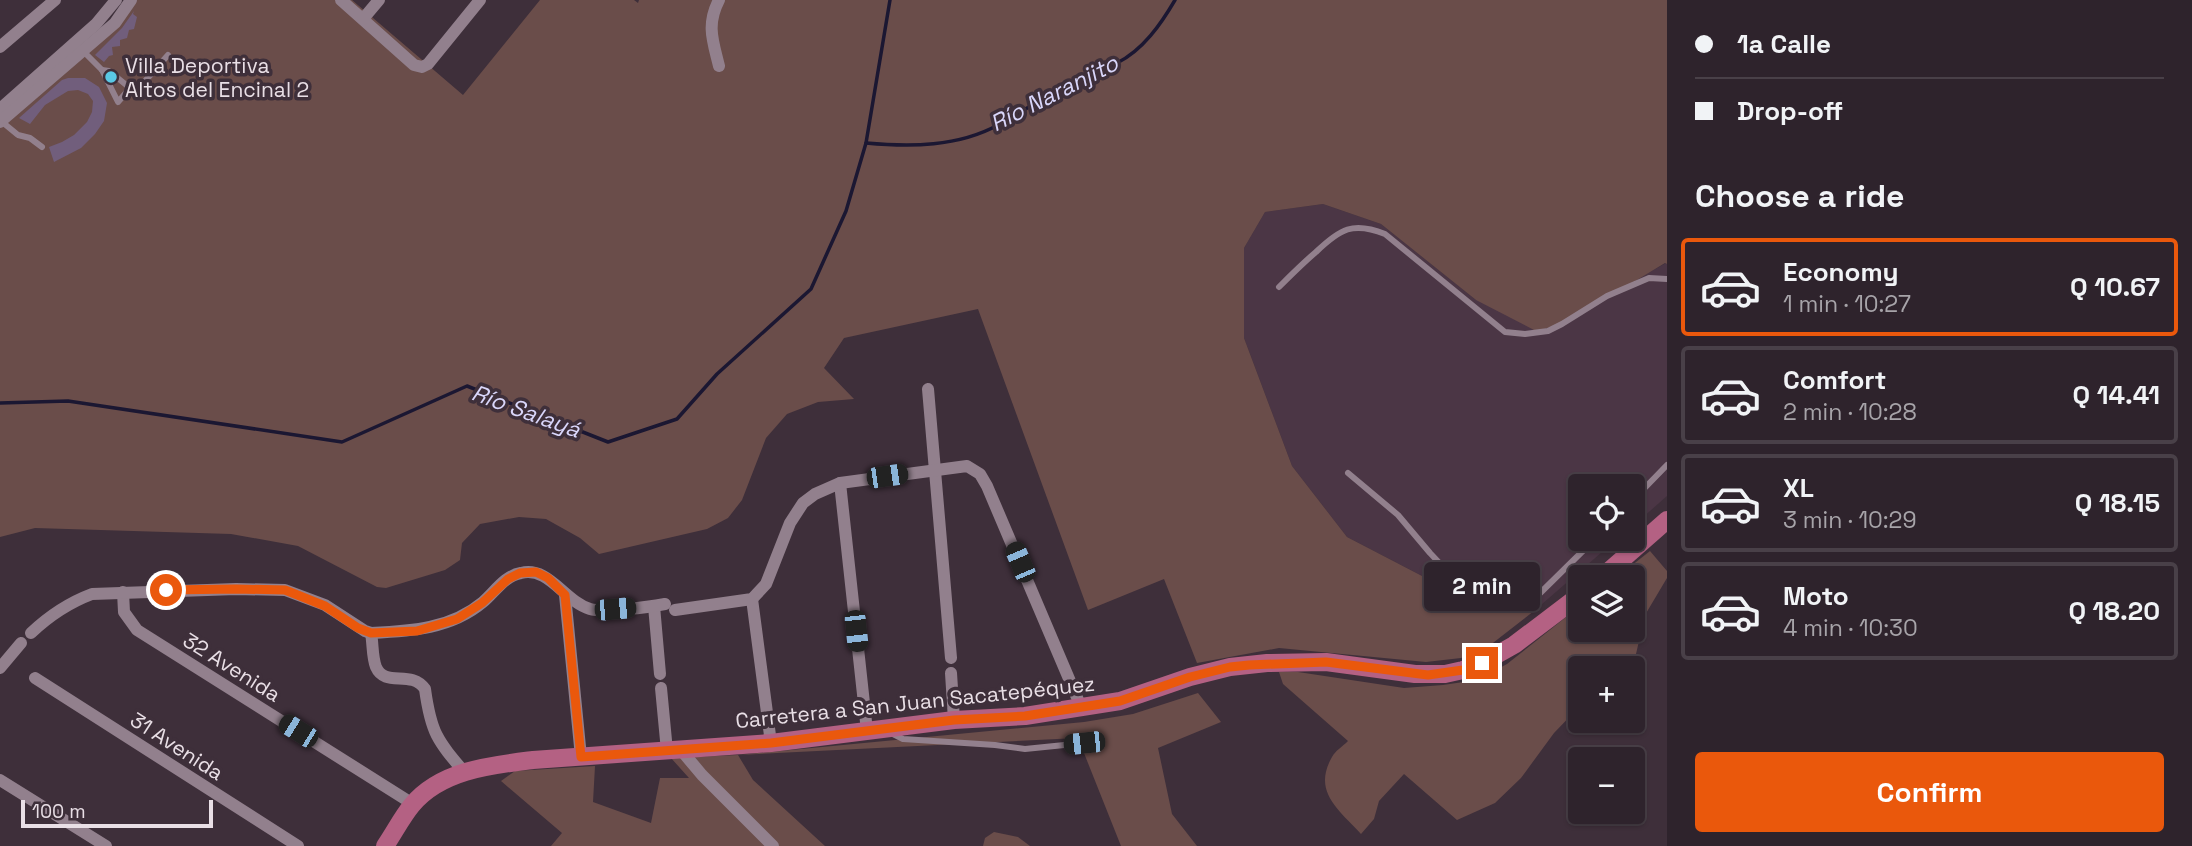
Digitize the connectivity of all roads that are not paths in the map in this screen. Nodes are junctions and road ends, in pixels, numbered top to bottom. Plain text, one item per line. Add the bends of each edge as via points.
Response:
1 (55, 0) edge
2 (116, 0) edge
3 (131, 0) edge
4 (341, 0) edge
5 (379, 0) edge
6 (480, 0) edge
7 (719, 0) edge
8 (363, 19) junction
9 (0, 47) edge
10 (83, 51) junction
11 (167, 55) dead end
12 (719, 66) dead end
13 (102, 70) junction
14 (130, 88) junction
15 (0, 118) edge
16 (42, 147) dead end
17 (1667, 279) edge
18 (1279, 287) dead end
19 (928, 389) dead end
20 (1667, 465) edge
21 (935, 470) junction
22 (1348, 473) dead end
23 (839, 483) junction
24 (1645, 488) edge
25 (1667, 520) edge
26 (1582, 551) edge
27 (1616, 565) edge
28 (123, 592) junction
29 (565, 595) junction
30 (752, 599) junction
31 (1568, 604) edge
32 (664, 607) junction
33 (31, 633) dead end
34 (371, 633) junction
35 (21, 643) dead end
36 (951, 658) dead end
37 (0, 668) edge
38 (951, 673) dead end
39 (34, 678) dead end
40 (1081, 707) junction
41 (954, 720) junction
42 (876, 730) junction
43 (771, 743) junction
44 (1084, 743) dead end
45 (674, 750) junction
46 (581, 757) junction
47 (465, 773) junction
48 (0, 779) edge
49 (413, 804) junction
50 (106, 846) edge
51 (298, 846) edge
52 (385, 846) edge
53 (773, 846) edge

1 - 9 street
2 - 15 street
3 - 10 street via 115,23
4 - 8 street
5 - 8 street
6 - 8 street via 422,67
7 - 12 street via 711,30
10 - 13 lane
10 - 15 street
11 - 14 lane via 138,89
13 - 14 lane
13 - 14 lane via 117,102
15 - 16 lane via 18,135
17 - 18 lane via 1649,278 1607,296 1548,331 1505,332 1385,234 1368,227 1334,234
19 - 21 street
20 - 24 lane
21 - 23 street
21 - 36 street
21 - 40 street via 967,466 980,474
22 - 26 lane via 1398,515 1461,586 1507,604 1528,605
23 - 30 street via 803,503 790,523 766,584
23 - 42 street
25 - 27 main road
28 - 33 street via 92,594 73,601
28 - 34 street via 285,590 325,606
28 - 49 street, 32 Avenida via 124,612 137,630
29 - 32 street via 596,610
29 - 34 street via 536,572 520,573 457,619 417,631
29 - 46 street
30 - 32 street
30 - 43 street
31 - 40 main road, Carretera a San Juan Sacatepéquez via 1514,645 1463,670 1428,675 1326,662 1267,663 1230,667 1120,701
32 - 45 street via 661,681
34 - 47 street via 377,670 385,677 410,678 423,685 433,730
35 - 37 street
38 - 41 street
39 - 51 street, 31 Avenida
40 - 41 main road, Carretera a San Juan Sacatepéquez
41 - 42 main road, Carretera a San Juan Sacatepéquez
42 - 43 main road, Carretera a San Juan Sacatepéquez
42 - 44 lane via 903,739 1025,750
43 - 45 main road, Carretera a San Juan Sacatepéquez
45 - 46 main road, Carretera a San Juan Sacatepéquez
45 - 53 street
46 - 47 main road, Carretera a San Juan Sacatepéquez via 510,763
47 - 49 main road, Carretera a San Juan Sacatepéquez via 437,784
48 - 50 street
49 - 52 main road, Carretera a San Juan Sacatepéquez

